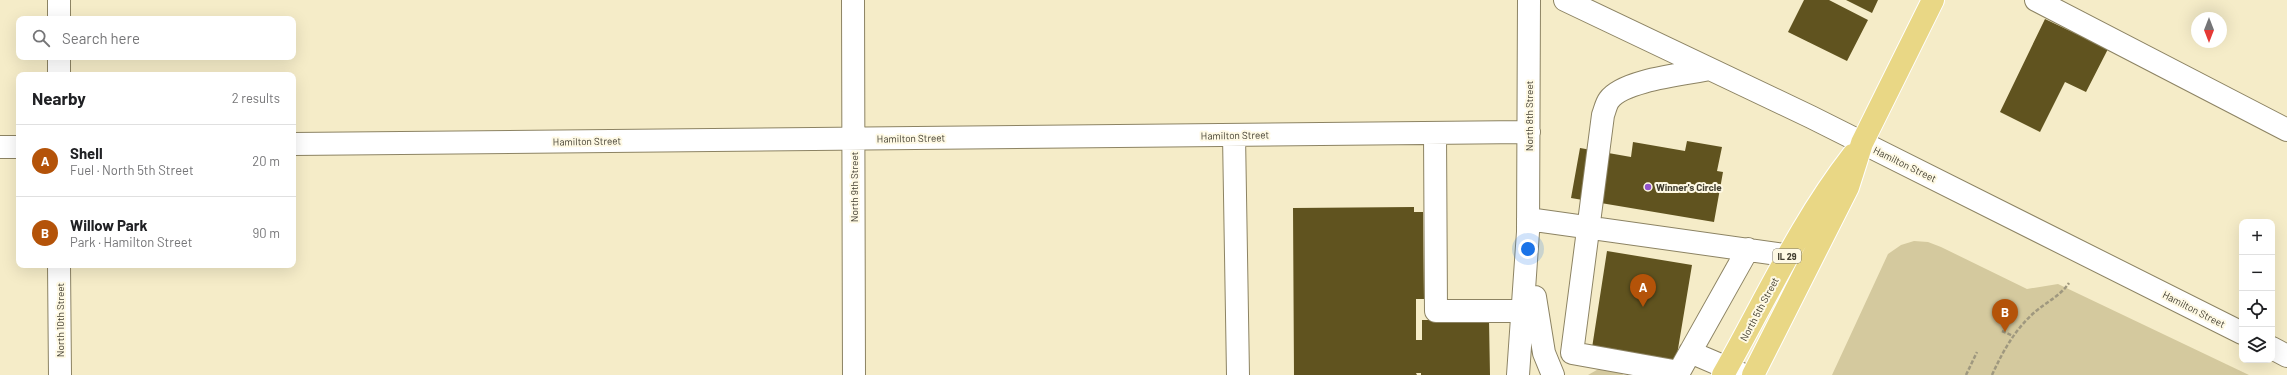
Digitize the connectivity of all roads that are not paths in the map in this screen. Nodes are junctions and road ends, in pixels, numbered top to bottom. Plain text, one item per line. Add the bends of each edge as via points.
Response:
1 (59, 0) edge
2 (853, 0) edge
3 (1529, 0) edge
4 (1565, 0) edge
5 (1933, 0) edge
6 (2036, 0) edge
7 (59, 16) edge
8 (59, 60) edge
9 (1710, 69) junction
10 (59, 72) edge
11 (2287, 130) edge
12 (1528, 132) junction
13 (1435, 133) junction
14 (1234, 135) junction
15 (854, 139) junction
16 (1862, 143) junction
17 (296, 144) edge
18 (0, 147) edge
19 (16, 147) edge
20 (1528, 226) junction
21 (1587, 226) junction
22 (1748, 249) junction
23 (1787, 256) junction
24 (1811, 258) junction
25 (59, 268) edge
26 (1529, 311) junction
27 (2239, 332) edge
28 (2275, 350) edge
29 (1690, 352) junction
30 (2287, 356) edge
31 (1731, 372) edge
32 (60, 375) edge
33 (854, 375) edge
34 (1238, 375) edge
35 (1518, 375) edge
36 (1553, 375) edge
37 (1753, 375) edge

1 - 7 street
2 - 15 street, North 9th Street
3 - 12 street, North 8th Street
4 - 9 street, Hamilton Street
5 - 16 main road, North 5th Street / IL 29
6 - 11 street
8 - 10 street
9 - 16 street, Hamilton Street
9 - 21 street via 1621,90 1610,100 1603,115
12 - 13 street, Hamilton Street
12 - 20 street, North 8th Street
13 - 14 street, Hamilton Street
13 - 26 street via 1436,312
14 - 15 street, Hamilton Street
14 - 34 street
15 - 17 street, Hamilton Street
15 - 33 street, North 9th Street
16 - 23 main road, North 5th Street / IL 29 via 1834,179
16 - 24 main road, North 5th Street / IL 29 via 1848,187
16 - 27 street, Hamilton Street
18 - 19 street
20 - 21 street
20 - 26 street, North 8th Street
21 - 22 street
21 - 29 street via 1572,354 1679,372
22 - 23 street
22 - 29 street
23 - 24 street
23 - 31 main road, North 5th Street / IL 29
24 - 37 main road, North 5th Street / IL 29
25 - 32 street, North 10th Street
26 - 35 street, North 8th Street
26 - 36 street, North 8th Street
28 - 30 street
29 - 31 street

